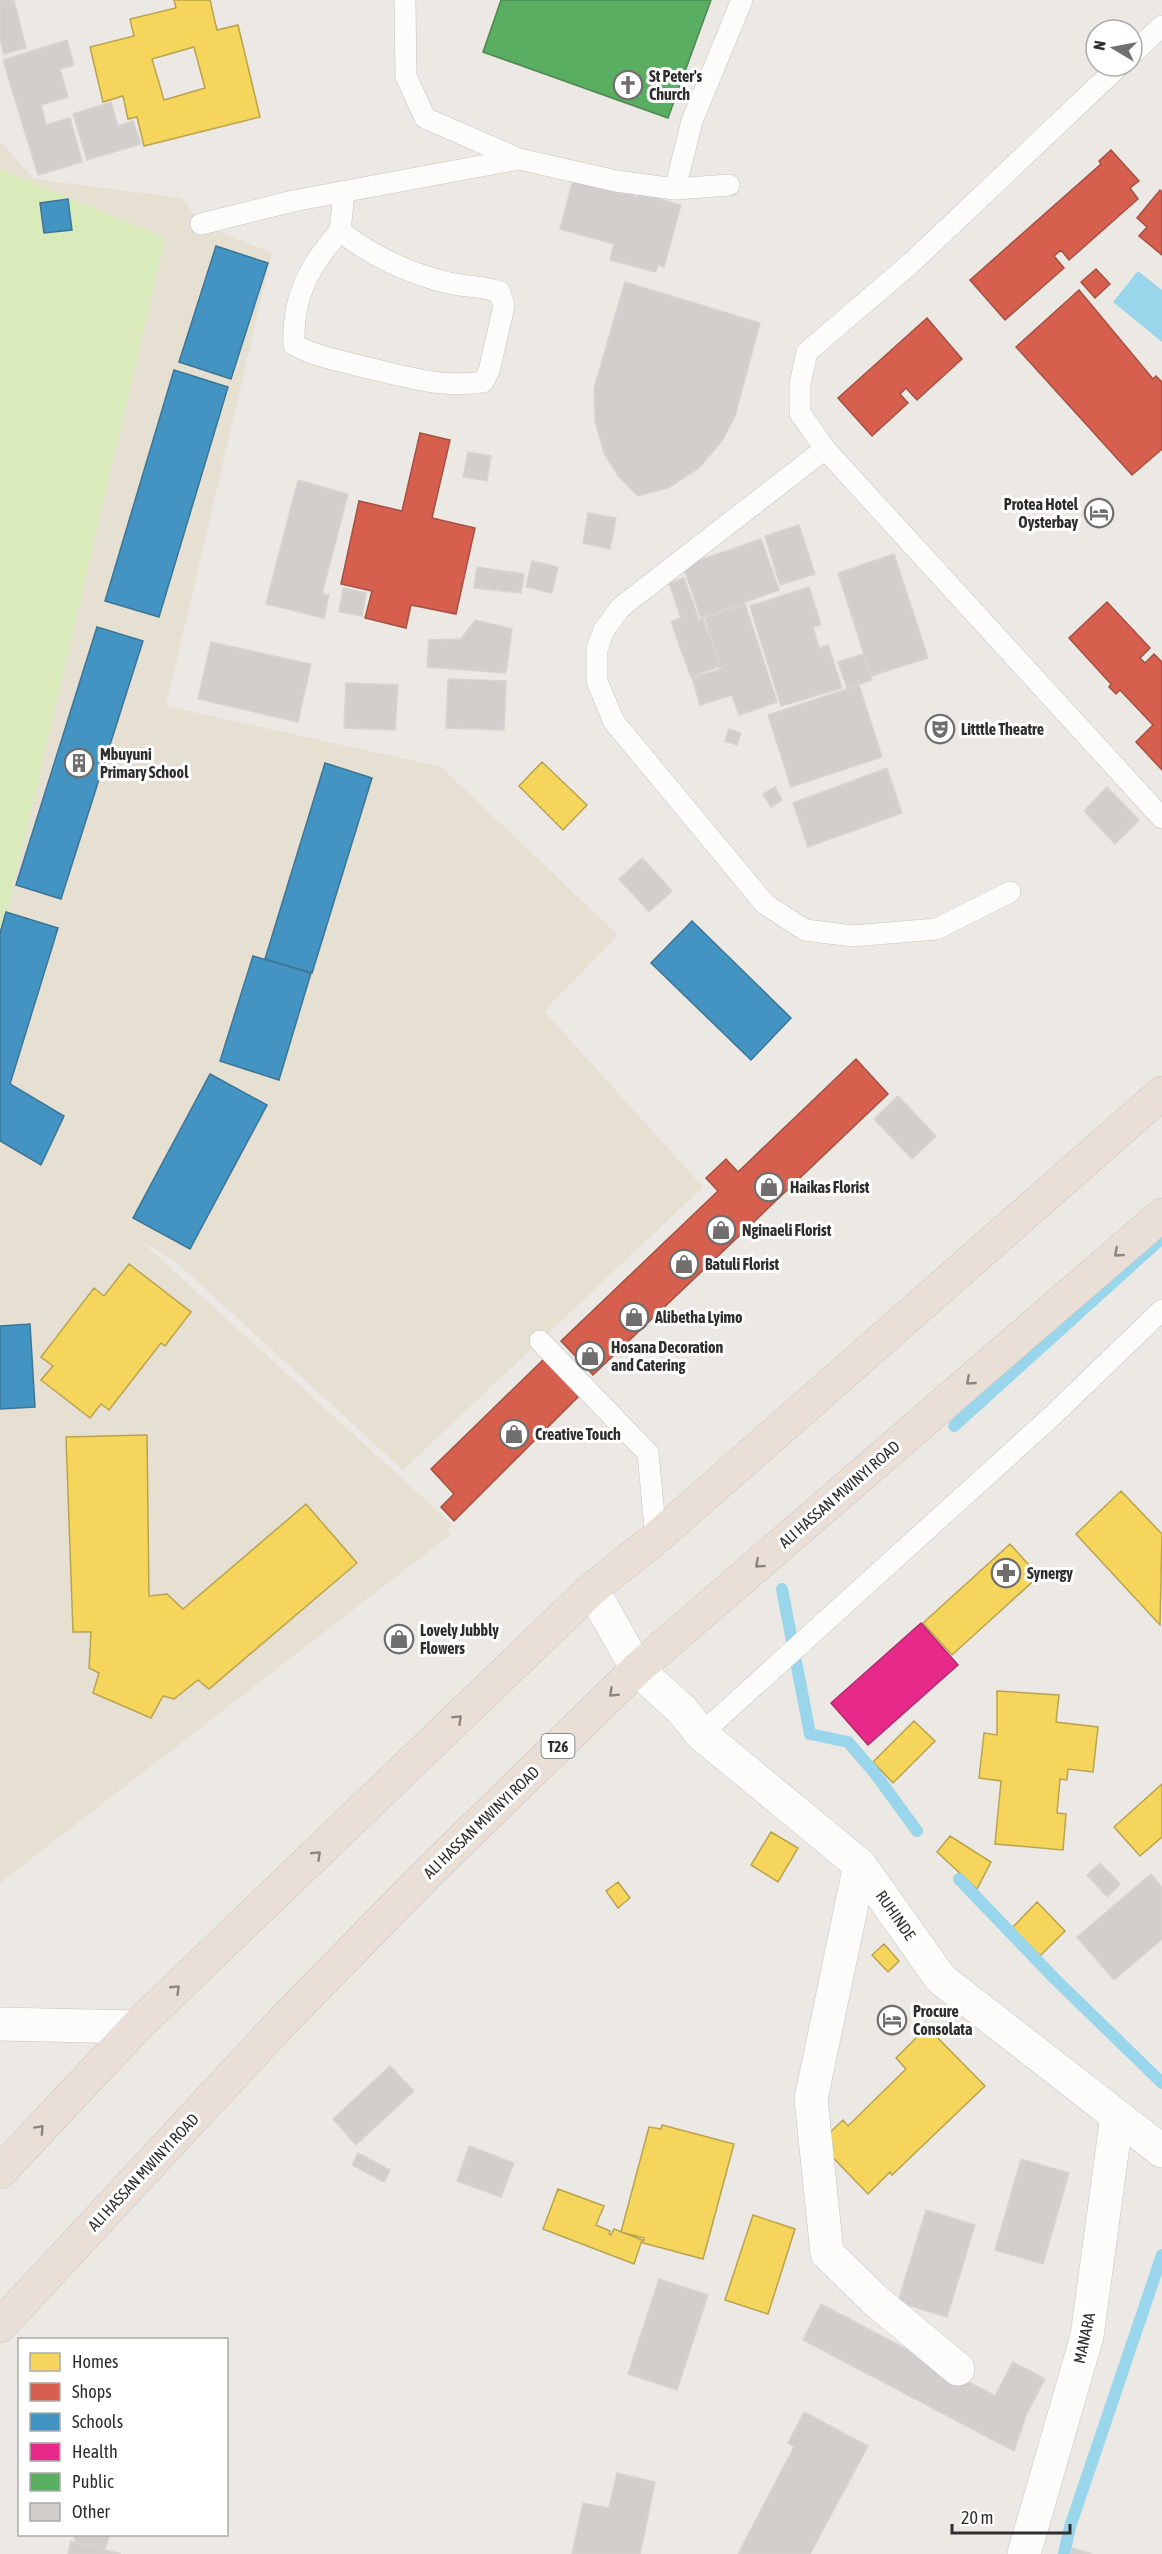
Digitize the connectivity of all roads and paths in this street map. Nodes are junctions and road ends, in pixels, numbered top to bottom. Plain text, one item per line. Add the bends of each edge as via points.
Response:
1 (405, 0) edge
2 (742, 0) edge
3 (1162, 26) edge
4 (1144, 43) edge
5 (1106, 78) edge
6 (519, 159) junction
7 (729, 184) dead end
8 (675, 189) junction
9 (344, 193) junction
10 (201, 224) dead end
11 (340, 231) junction
12 (825, 449) junction
13 (1162, 818) edge
14 (1010, 892) dead end
15 (1162, 1093) edge
16 (1162, 1215) edge
17 (1162, 1310) edge
18 (540, 1341) dead end
19 (656, 1538) junction
20 (592, 1589) junction
21 (637, 1669) junction
22 (701, 1734) junction
23 (860, 1865) junction
24 (0, 2024) edge
25 (136, 2028) junction
26 (1117, 2116) junction
27 (1162, 2151) edge
28 (0, 2172) edge
29 (2, 2330) edge
30 (958, 2369) dead end
31 (1024, 2554) edge

1 - 6 lane via 406,76 425,118
2 - 8 lane via 692,120
3 - 4 lane
5 - 12 lane via 910,264 807,352 800,384 800,413
6 - 8 lane via 616,181
6 - 9 lane
7 - 8 lane
9 - 10 lane
9 - 11 lane
11 - 11 lane via 368,253 402,267 450,284 500,292 504,306 483,382 468,385 392,375 332,360 294,345 293,322 308,272
12 - 13 lane
12 - 14 lane via 621,607 604,630 597,649 597,681 614,722 765,904 805,930 853,936 936,929
15 - 19 highway
16 -> 21 highway, ALI HASSAN MWINYI ROAD / T26
17 - 22 lane via 1052,1416
18 - 19 lane via 648,1454
19 - 20 highway
20 - 21 street, RUHINDE
25 -> 20 highway
21 - 22 street, RUHINDE via 683,1711
21 -> 29 highway, ALI HASSAN MWINYI ROAD / T26 via 283,2021
22 - 23 street, RUHINDE
23 - 26 street, RUHINDE via 941,1979
23 - 30 street via 811,2099 827,2253 875,2300
24 - 25 street
28 -> 25 highway
26 - 27 street, RUHINDE
26 - 31 street, MANARA via 1087,2336

